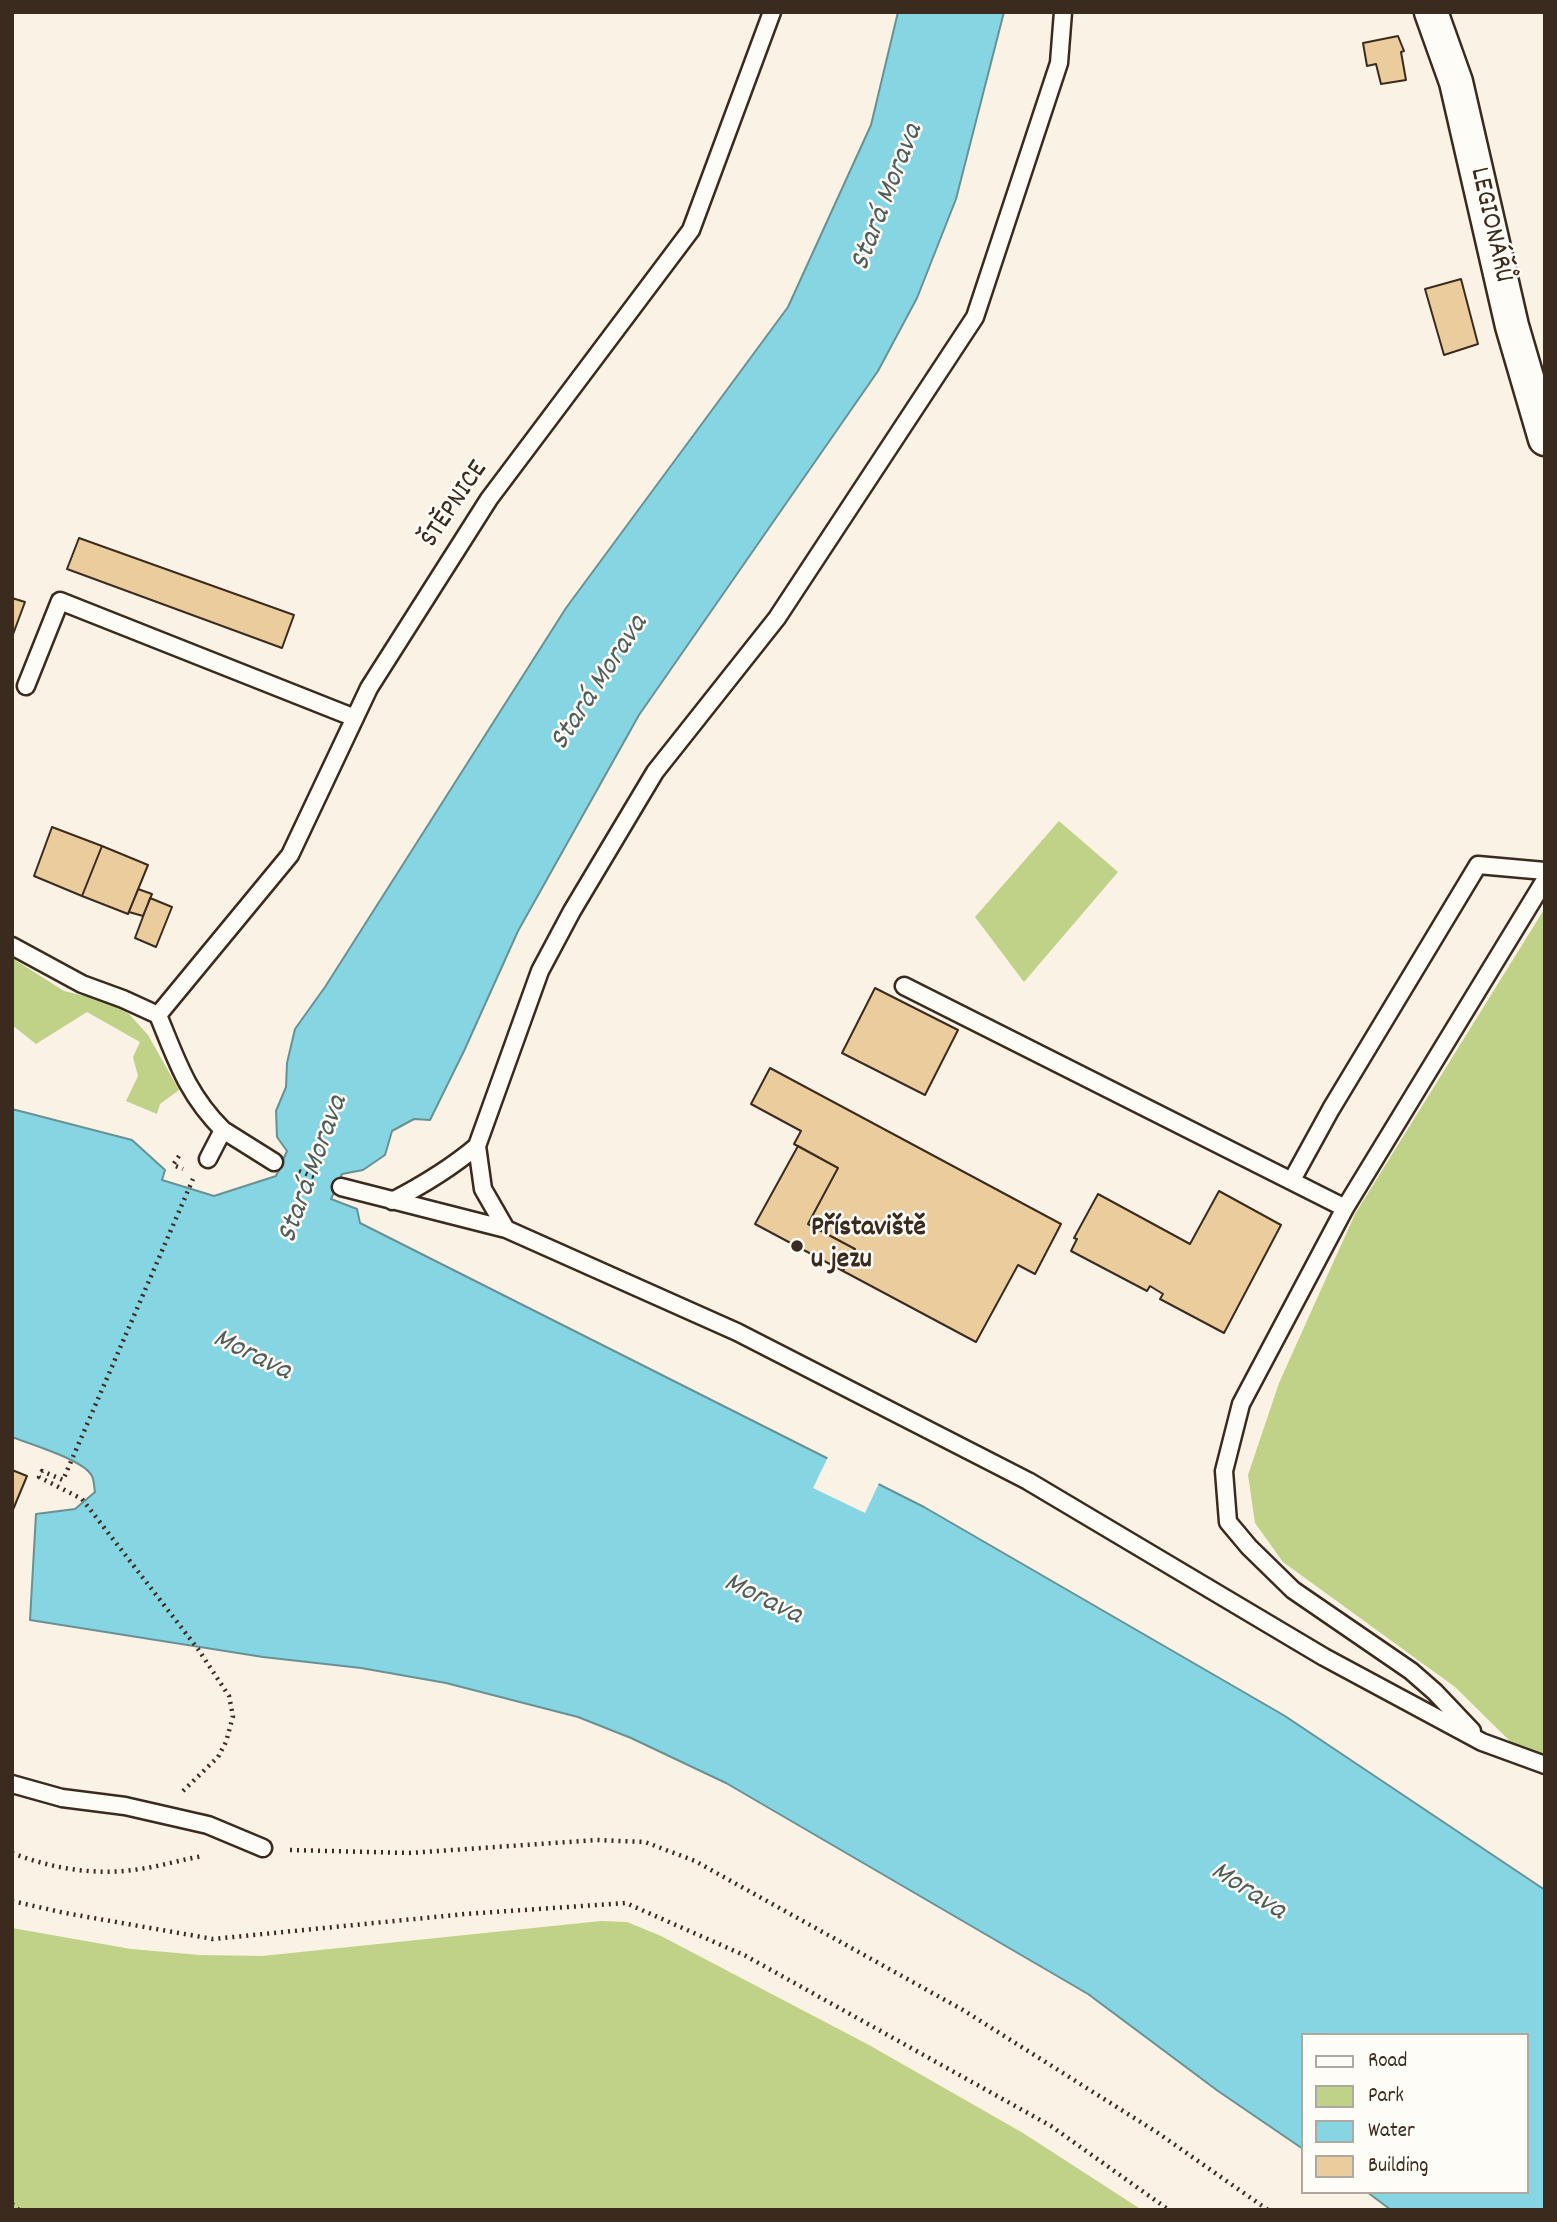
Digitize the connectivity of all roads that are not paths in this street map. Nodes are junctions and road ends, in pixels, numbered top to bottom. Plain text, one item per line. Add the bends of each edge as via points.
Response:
1 (772, 12) edge
2 (1063, 12) edge
3 (1431, 12) edge
4 (1545, 439) edge
5 (26, 685) dead end
6 (355, 718) junction
7 (1545, 871) edge
8 (1545, 880) edge
9 (12, 946) edge
10 (904, 986) dead end
11 (158, 1015) junction
12 (223, 1130) junction
13 (477, 1146) junction
14 (208, 1159) dead end
15 (274, 1162) road end
16 (1292, 1180) junction
17 (341, 1187) road end
18 (392, 1201) junction
19 (1345, 1208) junction
20 (506, 1228) junction
21 (1482, 1742) junction
22 (1545, 1765) edge
23 (12, 1784) edge
24 (263, 1848) road end

1 - 6 lane, ŠTĚPNICE via 691,230 489,499 369,688
2 - 13 lane via 1059,63 975,317 776,618 648,784 540,971
3 - 4 street, LEGIONÁŘŮ via 1456,82 1511,326
5 - 6 lane via 60,601
6 - 11 lane, ŠTĚPNICE via 290,855
7 - 16 lane via 1478,865
8 - 19 lane
9 - 11 lane via 82,985
10 - 16 lane
11 - 12 lane via 191,1092
12 - 14 lane
12 - 15 lane
13 - 18 lane via 434,1179
13 - 20 lane via 483,1189
16 - 19 lane
17 - 18 lane
18 - 20 lane
19 - 21 lane via 1241,1404 1224,1471 1228,1522 1293,1590 1411,1671
20 - 21 lane via 737,1332 1028,1481 1324,1657
21 - 22 lane
23 - 24 lane via 208,1825

